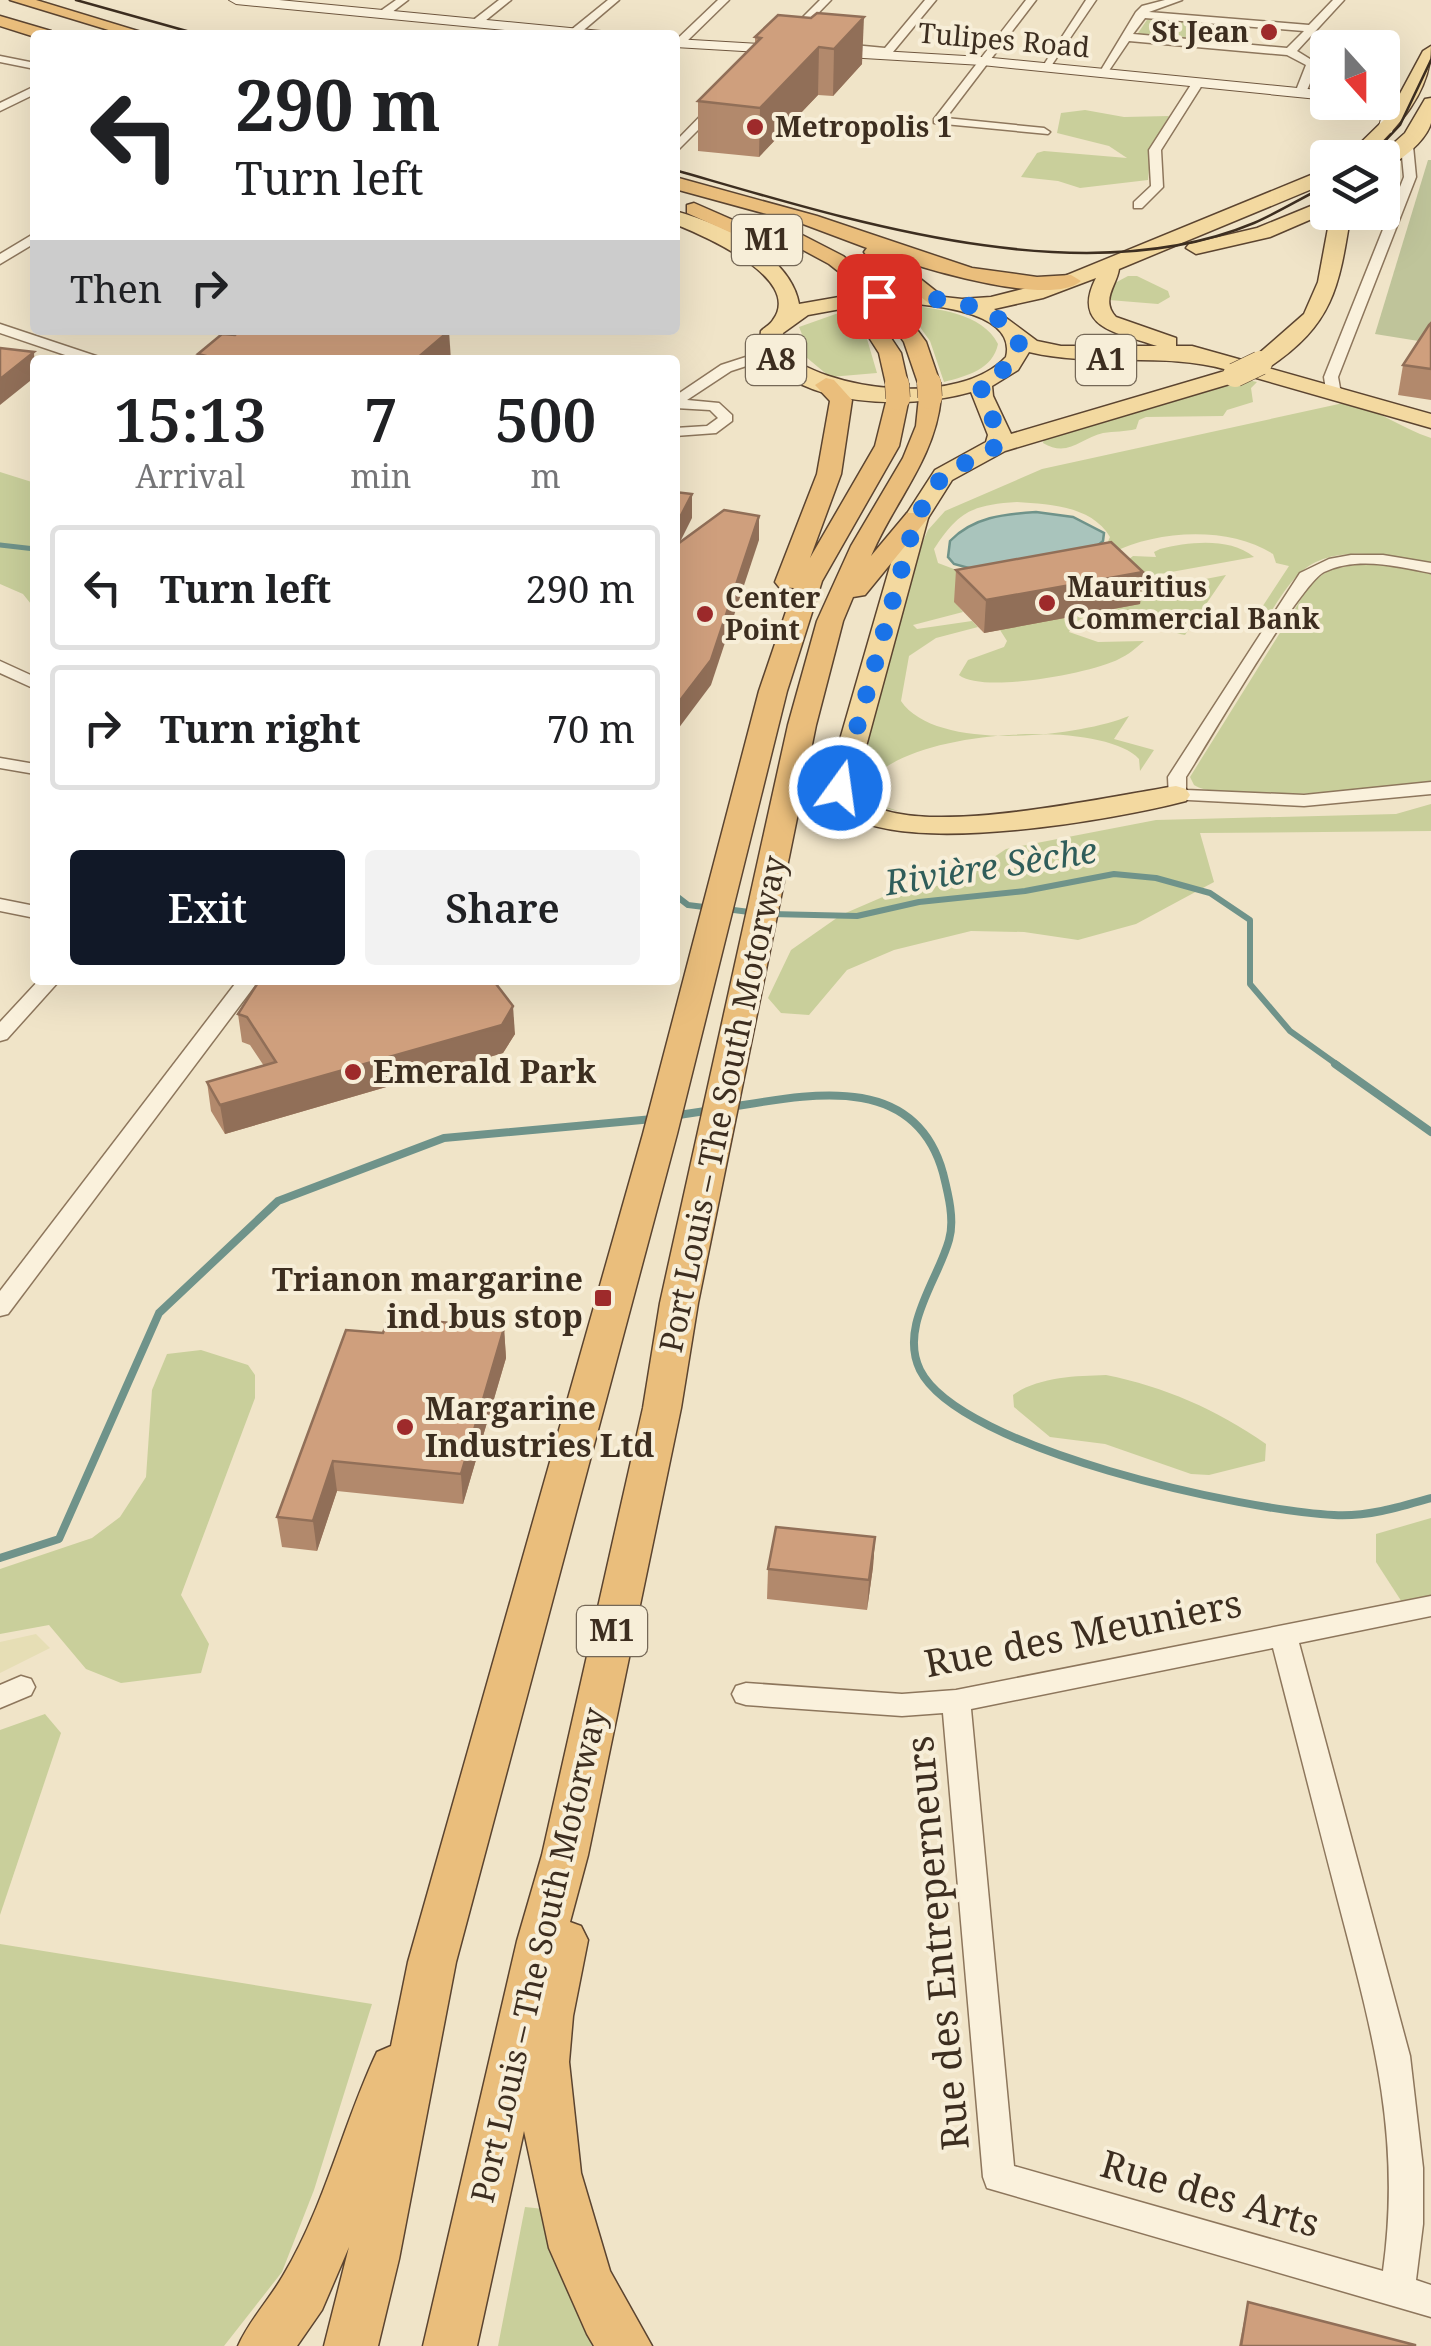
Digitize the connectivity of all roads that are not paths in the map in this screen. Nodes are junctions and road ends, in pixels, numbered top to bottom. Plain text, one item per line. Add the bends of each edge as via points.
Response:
1 (18, 0) edge
2 (39, 0) edge
3 (236, 0) edge
4 (403, 0) edge
5 (506, 0) edge
6 (614, 0) edge
7 (724, 0) edge
8 (826, 0) edge
9 (931, 0) edge
10 (1031, 0) edge
11 (1091, 0) edge
12 (1177, 0) edge
13 (1339, 0) edge
14 (288, 2) edge
15 (0, 5) edge
16 (384, 14) junction
17 (1140, 14) junction
18 (0, 21) edge
19 (476, 23) junction
20 (99, 26) edge
21 (1314, 29) junction
22 (30, 30) edge
23 (126, 30) edge
24 (553, 30) edge
25 (577, 30) edge
26 (1126, 38) junction
27 (680, 40) edge
28 (680, 43) edge
29 (779, 46) junction
30 (1431, 51) edge
31 (1290, 52) junction
32 (885, 54) junction
33 (0, 59) edge
34 (982, 61) junction
35 (1310, 63) edge
36 (30, 65) edge
37 (756, 66) edge
38 (1045, 67) junction
39 (1102, 73) junction
40 (1198, 82) junction
41 (30, 92) edge
42 (730, 92) edge
43 (1310, 94) edge
44 (1410, 97) junction
45 (1400, 98) edge
46 (15, 100) junction
47 (1431, 103) edge
48 (30, 106) edge
49 (0, 108) edge
50 (1388, 120) edge
51 (1386, 130) junction
52 (1044, 132) dead end
53 (1375, 140) edge
54 (680, 144) edge
55 (1407, 146) junction
56 (1400, 151) edge
57 (1310, 182) edge
58 (680, 184) edge
59 (680, 193) edge
60 (680, 205) edge
61 (1138, 205) dead end
62 (1310, 212) edge
63 (680, 219) edge
64 (1339, 230) edge
65 (857, 239) junction
66 (30, 240) edge
67 (0, 260) edge
68 (1106, 270) junction
69 (1071, 281) junction
70 (869, 300) junction
71 (946, 302) junction
72 (784, 320) junction
73 (0, 328) edge
74 (1011, 330) junction
75 (768, 344) junction
76 (1196, 354) junction
77 (79, 355) edge
78 (1010, 366) junction
79 (794, 373) junction
80 (981, 382) junction
81 (826, 385) junction
82 (1339, 394) junction
83 (680, 399) edge
84 (680, 403) edge
85 (704, 404) junction
86 (1391, 409) junction
87 (1431, 421) edge
88 (680, 433) edge
89 (1431, 435) edge
90 (997, 446) junction
91 (916, 518) junction
92 (1431, 568) edge
93 (830, 621) junction
94 (0, 666) edge
95 (30, 681) edge
96 (772, 690) junction
97 (0, 762) edge
98 (30, 768) edge
99 (1431, 788) edge
100 (1176, 795) junction
101 (0, 905) edge
102 (30, 911) edge
103 (45, 985) edge
104 (245, 985) edge
105 (0, 1035) edge
106 (0, 1308) edge
107 (1431, 1606) edge
108 (1283, 1634) junction
109 (746, 1694) dead end
110 (956, 1701) junction
111 (565, 1854) junction
112 (432, 1962) junction
113 (999, 2177) joint
114 (480, 2215) junction
115 (1397, 2292) junction
116 (1431, 2301) edge
117 (265, 2346) edge
118 (351, 2346) edge
119 (450, 2346) edge
120 (466, 2346) edge
121 (625, 2346) edge

1 - 23 highway
2 - 20 highway
3 - 14 main road
4 - 16 street
5 - 19 street
6 - 25 street
7 - 27 street
8 - 29 street
9 - 32 street
10 - 34 street
11 - 38 street
12 - 17 street
13 - 21 street
14 - 16 main road
15 - 20 highway
16 - 19 main road
17 - 21 street
17 - 26 street
18 - 22 highway
19 - 24 main road
21 - 31 street
26 - 31 street
26 - 39 street
28 - 29 main road, Tulipes Road
29 - 32 main road, Tulipes Road
29 - 37 street
30 - 44 main road
31 - 35 street
32 - 34 main road, Tulipes Road
33 - 36 street
34 - 38 main road, Tulipes Road
34 - 52 street via 938,121
38 - 39 main road, Tulipes Road
39 - 40 main road, Tulipes Road
40 - 43 main road, Tulipes Road
40 - 61 street via 1155,150 1157,188
41 - 46 street
42 - 54 street
44 - 45 main road
44 - 51 main road
46 - 48 street
46 - 49 street
47 - 55 main road
50 - 51 main road
51 - 53 main road
55 - 56 main road
55 - 82 street via 1410,177 1330,377
57 - 68 main road, A8
58 - 65 highway
59 - 70 highway, Port Louis – The South Motorway / M1 via 786,232 836,260
60 - 70 highway, Port Louis – The South Motorway / M1 via 788,251
62 - 68 main road, A8 via 1263,233
63 - 72 main road via 767,266 789,298
64 - 90 main road, bridge via 1327,295 1312,324 1289,346 1235,375
65 - 69 highway via 1014,283
65 - 71 highway
66 - 67 street
68 - 69 main road, A8
68 - 74 main road, A8
68 - 76 main road via 1098,295 1108,322
69 - 71 main road, A8 via 994,304
70 - 93 highway, Port Louis – The South Motorway / M1 via 914,342 929,390 927,426
70 - 96 highway, Port Louis – The South Motorway / M1 via 898,391 887,446 809,581
71 - 72 main road, A8 via 850,298
71 - 74 main road, A8
72 - 75 main road, A8
73 - 77 street
74 - 76 main road, A1 via 1030,346 1061,353
74 - 78 main road via 1018,354
75 - 79 main road, A8
75 - 83 street via 760,357 710,376
76 - 78 main road, A1
76 - 82 main road, A1
78 - 80 main road, A8
79 - 81 main road, A8
79 - 85 street via 744,373
80 - 81 main road, A8 via 908,394
80 - 90 main road via 1000,435
81 - 96 highway via 840,400 829,474 776,618
82 - 86 main road, A1
84 - 85 street
85 - 88 street via 726,414 724,423
86 - 87 main road, A1
86 - 89 main road via 1402,423
90 - 91 main road via 943,475
91 - 93 highway
91 - 100 main road via 841,778 852,806 893,821 983,824
92 - 100 street via 1347,560 1306,576 1177,777
93 - 111 highway, Port Louis – The South Motorway / M1 via 789,779
94 - 95 street
96 - 112 highway, Port Louis – The South Motorway / M1 via 660,1134
97 - 98 street
99 - 100 street via 1231,801
101 - 102 street
103 - 105 street
104 - 106 street
107 - 108 street, Rue des Meuniers
108 - 110 street, Rue des Meuniers
108 - 115 street via 1394,2056 1408,2168
109 - 110 street, Rue des Meuniers via 902,1705
110 - 113 street, Rue des Entreperneurs
111 - 114 highway, Port Louis – The South Motorway / M1
111 - 121 highway via 567,1920 544,2059 548,2116 568,2230 607,2322
112 - 117 highway via 348,2193 303,2292
112 - 118 highway, Port Louis – The South Motorway / M1
113 - 115 street, Rue des Arts
114 - 119 highway, Port Louis – The South Motorway / M1
114 - 120 highway via 476,2303
115 - 116 street, Rue des Arts

